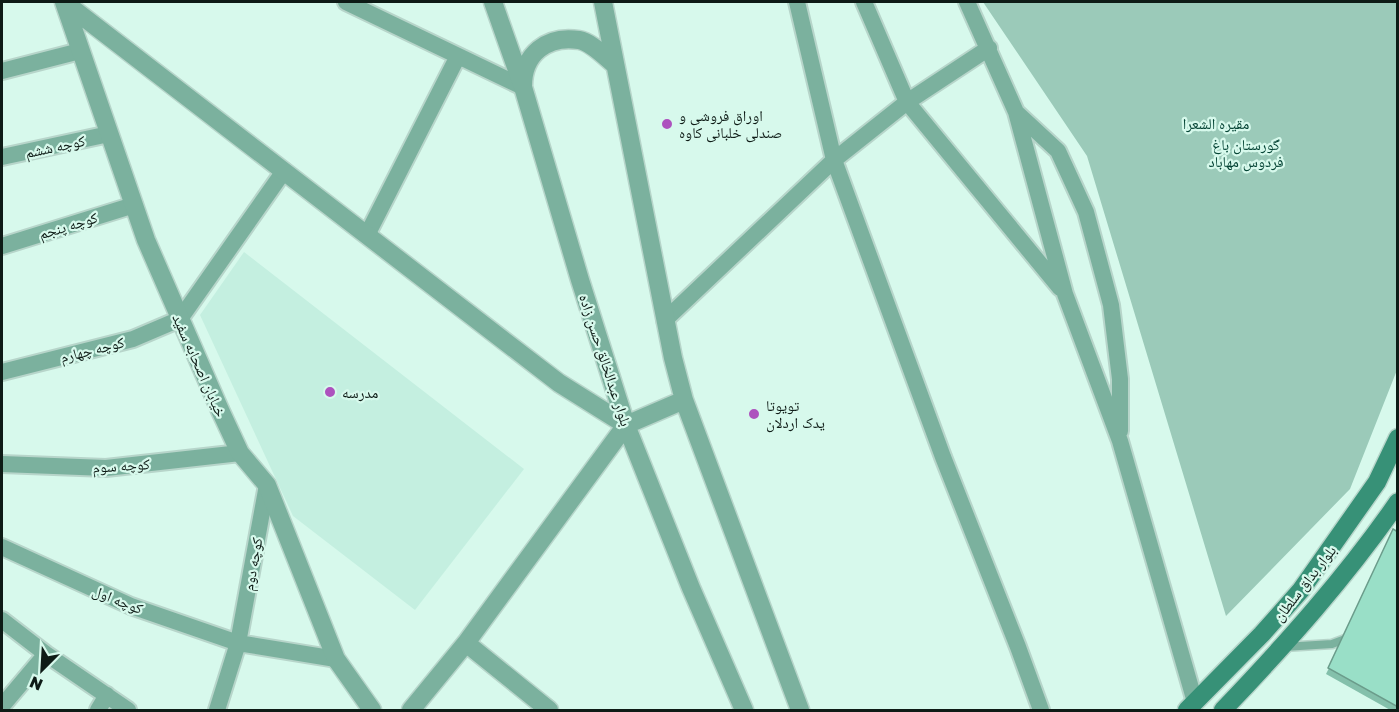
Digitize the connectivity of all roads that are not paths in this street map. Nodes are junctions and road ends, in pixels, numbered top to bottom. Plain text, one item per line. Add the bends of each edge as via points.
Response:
1 (64, 2) edge
2 (345, 2) edge
3 (493, 2) edge
4 (603, 2) edge
5 (797, 2) edge
6 (864, 2) edge
7 (967, 2) edge
8 (989, 48) junction
9 (80, 51) junction
10 (458, 56) junction
11 (614, 64) junction
12 (2, 71) edge
13 (523, 87) junction
14 (907, 102) junction
15 (1016, 112) junction
16 (109, 134) junction
17 (2, 157) edge
18 (834, 160) junction
19 (284, 171) junction
20 (134, 205) junction
21 (367, 235) junction
22 (2, 246) edge
23 (1065, 294) junction
24 (180, 319) junction
25 (665, 320) junction
26 (2, 372) edge
27 (684, 400) junction
28 (626, 425) junction
29 (1398, 438) edge
30 (1120, 441) junction
31 (240, 453) junction
32 (2, 464) edge
33 (267, 484) junction
34 (1398, 502) edge
35 (2, 547) edge
36 (2, 620) edge
37 (1353, 635) edge
38 (238, 643) junction
39 (466, 643) junction
40 (1284, 647) junction
41 (46, 654) junction
42 (336, 659) junction
43 (107, 695) junction
44 (2, 706) edge
45 (1191, 706) edge
46 (98, 711) edge
47 (128, 711) edge
48 (218, 711) edge
49 (372, 711) edge
50 (411, 711) edge
51 (549, 711) edge
52 (744, 711) edge
53 (800, 711) edge
54 (1041, 711) edge
55 (1223, 711) edge

1 - 9 street, خیابان اصحابه سفید
1 - 19 street
2 - 10 street
3 - 13 street, بلوار عبدالخالق حسن زاده
4 - 11 street
5 - 18 street
6 - 14 street
7 - 8 street
8 - 14 street
8 - 15 street
9 - 12 street
9 - 16 street, خیابان اصحابه سفید
10 - 13 street
10 - 21 street
11 - 13 street via 580,40 552,42 537,49 528,62
11 - 25 street
13 - 28 street, بلوار عبدالخالق حسن زاده
14 - 18 street
14 - 23 street
15 - 23 street
15 - 30 street via 1058,151 1086,212 1112,305 1120,379
16 - 17 street, کوچه ششم
16 - 20 street, خیابان اصحابه سفید
18 - 25 street
18 - 54 street
19 - 21 street
19 - 24 street
20 - 22 street, کوچه پنجم
20 - 24 street, خیابان اصحابه سفید
21 - 28 street via 559,383
23 - 30 street
24 - 26 street, کوچه چهارم via 133,339
24 - 31 street, خیابان اصحابه سفید
25 - 27 street
27 - 28 street
27 - 53 street
28 - 39 street
28 - 52 street, بلوار عبدالخالق حسن زاده
29 - 45 main road, بلوار بداق سلطان via 1377,482 1300,590
30 - 45 street
31 - 32 street, کوچه سوم via 106,468
31 - 33 street, خیابان اصحابه سفید
33 - 38 street, کوچه دوم
33 - 42 street, خیابان اصحابه سفید
34 - 40 main road, بلوار بداق سلطان
35 - 38 street, کوچه اول via 130,606
36 - 41 street
37 - 40 lane via 1332,644
38 - 42 street, کوچه اول
38 - 48 street, کوچه دوم
39 - 50 street
39 - 51 street
40 - 55 main road, بلوار بداق سلطان
41 - 43 street
41 - 44 street
42 - 49 street, خیابان اصحابه سفید
43 - 46 street
43 - 47 street

